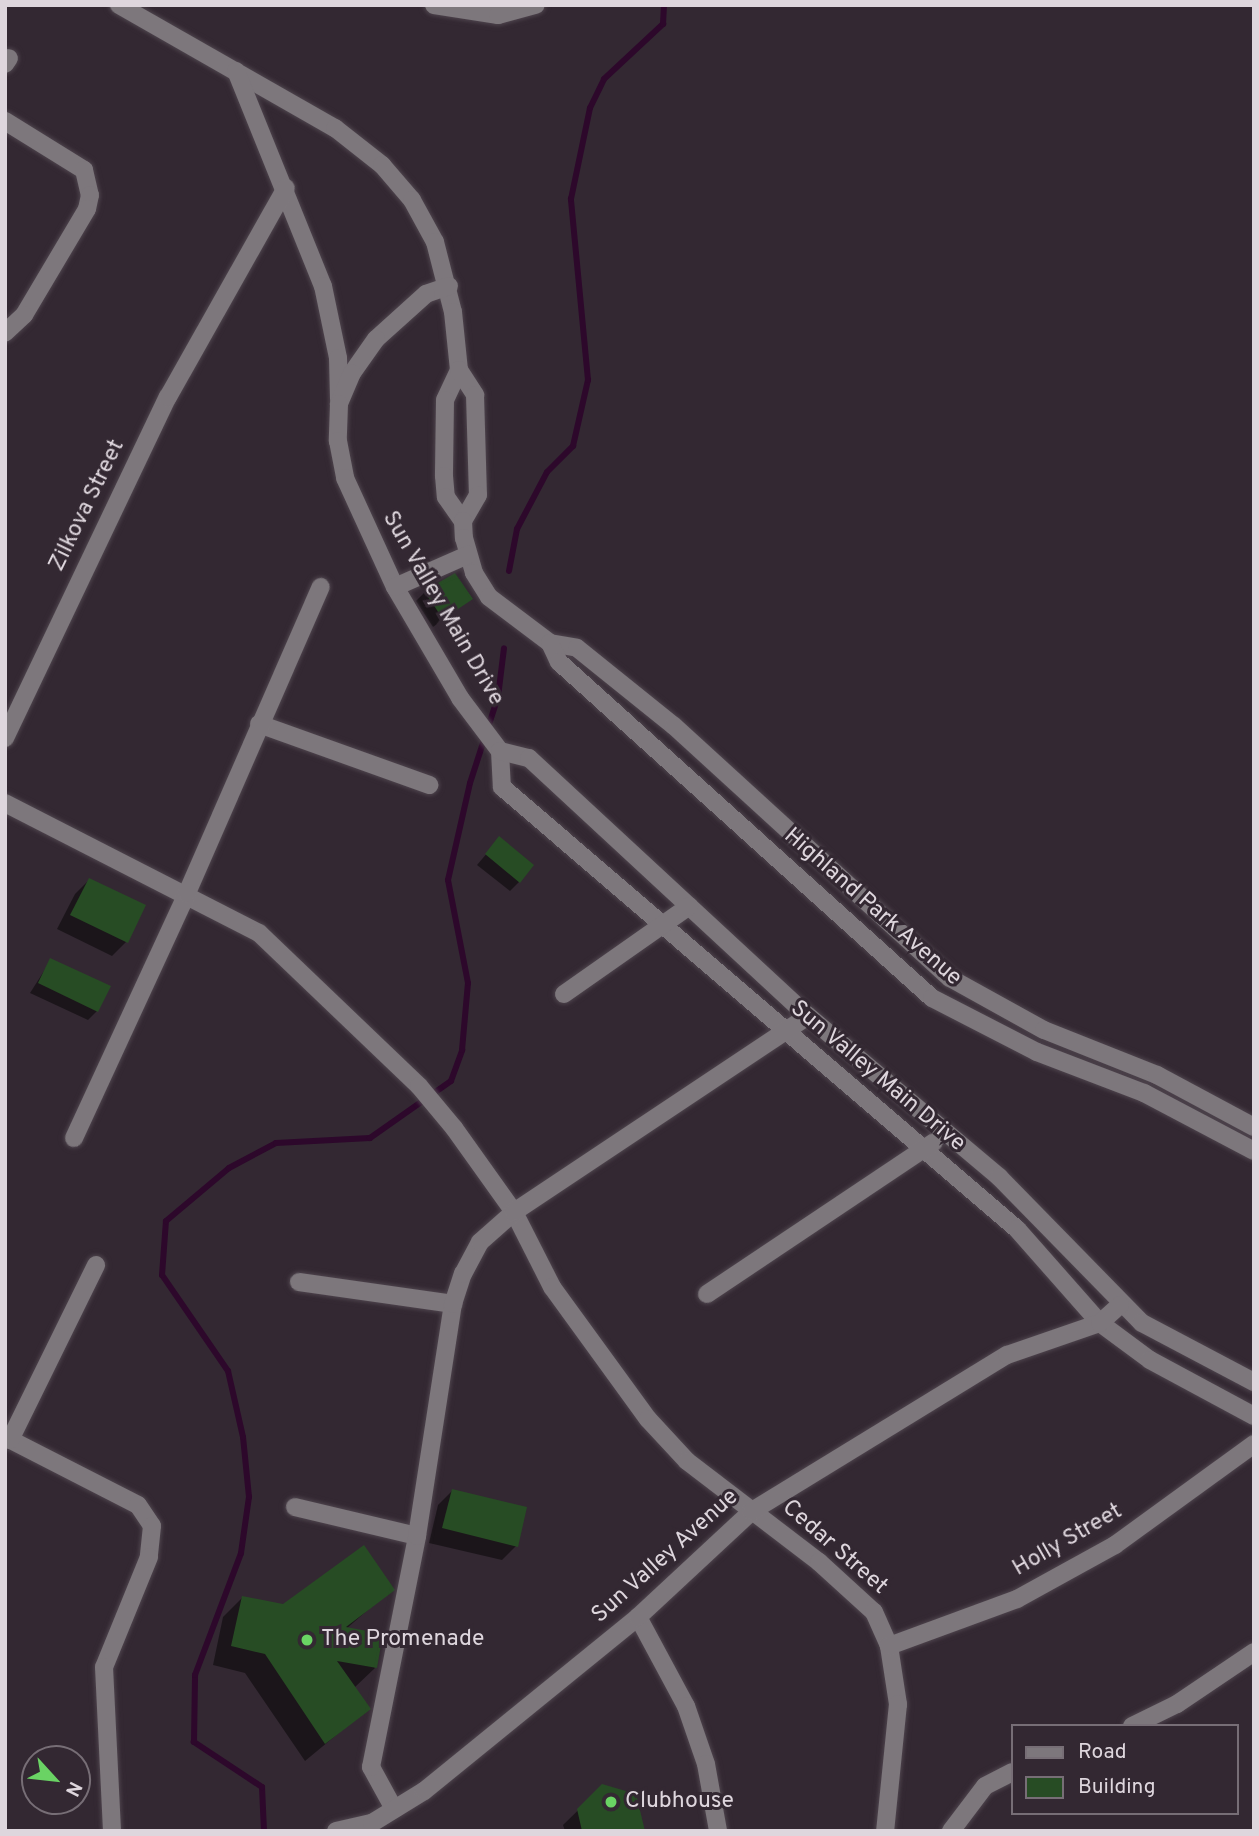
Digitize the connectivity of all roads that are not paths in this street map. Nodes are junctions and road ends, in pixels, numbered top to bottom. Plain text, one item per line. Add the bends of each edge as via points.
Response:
1 (119, 5) edge
2 (434, 5) edge
3 (536, 5) edge
4 (236, 71) junction
5 (5, 121) edge
6 (286, 188) junction
7 (449, 286) junction
8 (5, 333) edge
9 (459, 370) junction
10 (339, 404) junction
11 (445, 437) junction
12 (476, 437) junction
13 (463, 520) junction
14 (468, 555) junction
15 (321, 587) dead end
16 (395, 587) junction
17 (550, 643) junction
18 (259, 724) junction
19 (5, 738) edge
20 (496, 746) junction
21 (429, 785) dead end
22 (5, 803) edge
23 (187, 893) junction
24 (688, 906) junction
25 (662, 925) junction
26 (564, 994) dead end
27 (808, 1016) junction
28 (785, 1031) junction
29 (1254, 1127) edge
30 (945, 1133) junction
31 (74, 1138) dead end
32 (926, 1149) junction
33 (1254, 1151) edge
34 (514, 1212) junction
35 (96, 1265) dead end
36 (299, 1282) dead end
37 (707, 1294) dead end
38 (453, 1304) junction
39 (1121, 1306) junction
40 (1100, 1323) junction
41 (1254, 1382) edge
42 (1254, 1416) edge
43 (8, 1438) edge
44 (1254, 1444) edge
45 (295, 1507) dead end
46 (752, 1511) junction
47 (417, 1536) junction
48 (638, 1617) junction
49 (889, 1646) junction
50 (1254, 1652) edge
51 (1136, 1724) edge
52 (1010, 1773) edge
53 (394, 1809) junction
54 (112, 1831) edge
55 (336, 1831) edge
56 (718, 1831) edge
57 (885, 1831) edge
58 (951, 1831) edge

1 - 4 street
2 - 3 street via 498,15
4 - 6 street
4 - 7 street via 335,128 382,165 412,200 435,242
5 - 8 street via 84,170 90,195 87,209 24,315
6 - 10 street via 333,325
6 - 19 street, Zilkova Street via 220,299 114,507
7 - 9 street
7 - 10 street, Sun Valley Main Drive via 426,294 376,338 352,373
9 - 11 street, Highland Park Avenue via 445,400
9 - 12 street via 475,395
10 - 16 street, Sun Valley Main Drive via 345,478
11 - 12 street
11 - 13 street, Highland Park Avenue via 446,497
12 - 13 street via 478,495
13 - 14 street, Highland Park Avenue
14 - 16 street
14 - 17 street, Highland Park Avenue via 489,597
15 - 18 street
16 - 20 street, Sun Valley Main Drive via 460,698
17 - 29 street, Highland Park Avenue via 577,648 674,726 950,978 1044,1030 1157,1074
17 - 33 street, Highland Park Avenue via 559,662 932,998 1037,1052 1144,1093
18 - 21 street
18 - 23 street
20 - 24 street, Sun Valley Main Drive via 529,758
20 - 25 street, Sun Valley Main Drive via 502,787
22 - 23 street, Cedar Street
23 - 31 street
23 - 34 street, Cedar Street via 258,933 419,1086
24 - 25 street
24 - 27 street, Sun Valley Main Drive
25 - 26 street
25 - 28 street, Sun Valley Main Drive
27 - 28 street
27 - 30 street, Sun Valley Main Drive
28 - 32 street, Sun Valley Main Drive
28 - 34 street
30 - 32 street
30 - 39 street, Sun Valley Main Drive via 999,1177
32 - 37 street
32 - 40 street, Sun Valley Main Drive via 1017,1229
34 - 38 street via 480,1241
34 - 46 street, Cedar Street via 552,1287 648,1419 687,1461
35 - 43 street
36 - 38 street
38 - 47 street
39 - 40 street, Sun Valley Avenue
39 - 41 street, Sun Valley Main Drive via 1159,1333
40 - 42 street, Sun Valley Main Drive via 1150,1360
40 - 46 street, Sun Valley Avenue via 1007,1355
43 - 54 street via 138,1505 152,1525 149,1557 104,1667
44 - 49 street, Holly Street via 1115,1545 1017,1599
45 - 47 street
46 - 48 street, Sun Valley Avenue
46 - 49 street, Cedar Street via 849,1587 874,1612
47 - 53 street via 371,1767
48 - 53 street, Sun Valley Avenue via 500,1731
48 - 56 street via 686,1706 706,1764
49 - 57 street, Cedar Street via 898,1704
50 - 51 street via 1177,1704
52 - 58 street via 985,1786
53 - 55 street, Sun Valley Avenue via 372,1823

